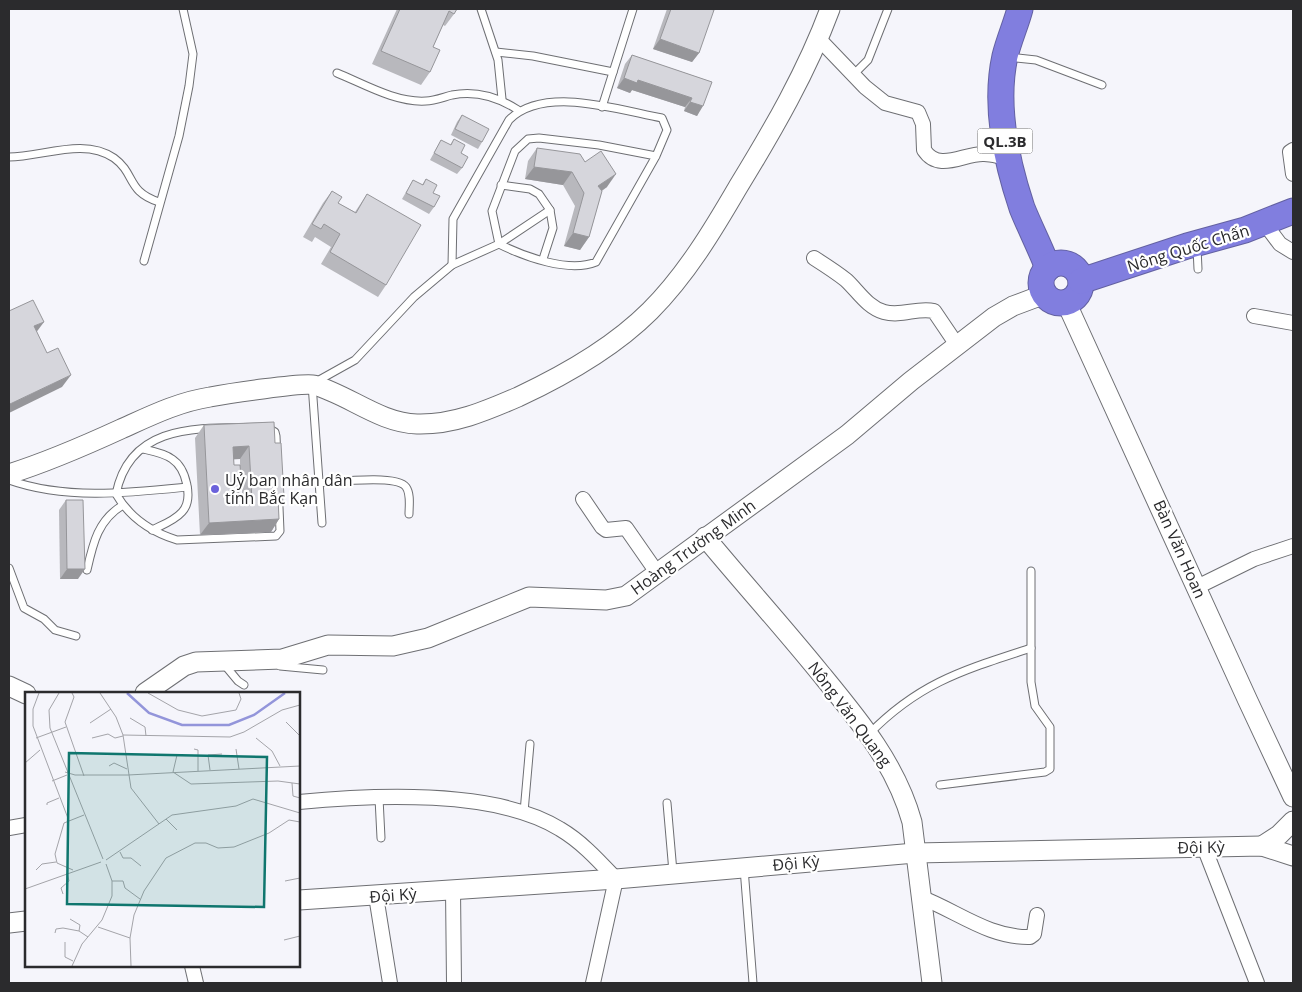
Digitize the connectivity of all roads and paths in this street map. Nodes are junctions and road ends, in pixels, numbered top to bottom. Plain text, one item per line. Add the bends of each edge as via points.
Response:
1 (183, 9) edge
2 (481, 9) edge
3 (633, 9) edge
4 (830, 9) edge
5 (888, 9) edge
6 (1020, 9) edge
7 (819, 39) junction
8 (496, 52) junction
9 (1005, 57) junction
10 (613, 72) junction
11 (337, 73) dead end
12 (853, 75) junction
13 (1102, 85) dead end
14 (502, 99) junction
15 (602, 107) junction
16 (518, 110) junction
17 (1293, 150) edge
18 (656, 156) junction
19 (9, 157) edge
20 (1008, 158) junction
21 (1293, 174) edge
22 (501, 184) junction
23 (159, 202) junction
24 (550, 210) junction
25 (1293, 211) edge
26 (1265, 224) junction
27 (499, 244) junction
28 (1192, 244) junction
29 (1293, 252) edge
30 (814, 258) dead end
31 (543, 259) junction
32 (144, 260) dead end
33 (452, 265) junction
34 (1048, 268) junction
35 (1198, 269) dead end
36 (1081, 281) junction
37 (1056, 298) junction
38 (1254, 316) dead end
39 (1292, 320) edge
40 (957, 345) junction
41 (312, 384) junction
42 (143, 449) junction
43 (9, 474) edge
44 (9, 480) edge
45 (319, 483) junction
46 (186, 487) junction
47 (116, 494) junction
48 (583, 499) dead end
49 (123, 505) junction
50 (409, 514) dead end
51 (322, 523) dead end
52 (152, 530) junction
53 (705, 538) junction
54 (1293, 546) edge
55 (9, 568) edge
56 (87, 570) edge
57 (1031, 571) dead end
58 (658, 574) junction
59 (1197, 587) junction
60 (76, 636) dead end
61 (1031, 648) junction
62 (219, 659) junction
63 (269, 660) junction
64 (323, 670) dead end
65 (244, 685) dead end
66 (9, 686) edge
67 (146, 692) edge
68 (25, 694) edge
69 (868, 734) junction
70 (530, 744) dead end
71 (940, 785) dead end
72 (1293, 797) edge
73 (379, 798) junction
74 (300, 802) edge
75 (667, 803) dead end
76 (524, 812) junction
77 (1293, 821) edge
78 (25, 825) edge
79 (9, 828) edge
80 (381, 838) dead end
81 (1204, 846) junction
82 (1262, 846) junction
83 (915, 853) junction
84 (1293, 856) edge
85 (744, 868) junction
86 (673, 874) junction
87 (616, 879) junction
88 (453, 890) junction
89 (376, 896) junction
90 (920, 897) junction
91 (300, 900) edge
92 (1037, 915) dead end
93 (25, 921) edge
94 (9, 922) edge
95 (192, 967) edge
96 (196, 983) edge
97 (390, 983) edge
98 (454, 983) edge
99 (593, 983) edge
100 (753, 983) edge
101 (932, 983) edge
102 (1257, 983) edge

1 - 23 lane via 193,54 179,136
2 - 8 lane
3 - 10 lane
4 - 7 street
5 - 12 lane via 868,60
6 - 9 highway, QL.3B
7 - 12 street
7 - 41 street via 755,159 681,277 650,312 588,359 505,402 465,418 440,423 414,424 390,420
8 - 10 lane
8 - 14 lane
9 - 13 lane via 1036,60
9 - 20 highway, QL.3B via 1001,118
10 - 15 lane
11 - 14 lane via 399,98 426,102 455,95 483,94
12 - 20 street via 885,104 918,112 923,124 924,150 933,158 948,161 985,154
14 - 16 lane
15 - 16 lane via 556,101
15 - 18 lane via 662,118 667,130
16 - 33 lane via 509,120 453,219
17 - 21 street via 1290,159
18 - 22 lane via 600,144 528,139 515,151
18 - 31 lane via 596,262 578,267
19 - 23 lane via 73,149 104,154 114,158 126,170 140,194
20 - 34 highway, QL.3B via 1023,208
22 - 24 lane via 540,194
22 - 27 lane via 492,210
23 - 32 lane
24 - 27 lane
24 - 31 lane via 553,228
25 - 26 highway, Nông Quốc Chấn
26 - 28 highway, Nông Quốc Chấn
26 - 29 street via 1280,244
27 - 31 lane via 517,253
27 - 33 lane
28 - 35 lane
28 - 36 highway, Nông Quốc Chấn
30 - 40 street via 831,268 882,312 934,311
33 - 41 lane via 414,298 355,360
34 - 36 highway via 1055,264 1069,264 1075,268
34 - 37 highway via 1042,280
36 - 37 highway via 1079,292
37 - 40 street, Hoàng Trường Minh via 1028,299 1000,313
37 - 59 street, Bàn Văn Hoan
38 - 39 street
40 - 53 street, Hoàng Trường Minh via 847,435
41 - 43 street via 184,402
41 - 45 lane
42 - 46 lane via 172,459 184,475
42 - 47 lane via 125,467
42 - 52 lane via 159,437 184,430 266,427 276,436 280,531 276,536 177,540
44 - 47 lane via 28,486
45 - 50 lane via 400,482 409,492
45 - 51 lane
46 - 47 lane
46 - 52 lane via 188,497 184,510 176,518
47 - 49 lane
48 - 58 street via 606,530 626,528
49 - 52 lane
49 - 56 lane via 107,517 96,534
53 - 58 street, Hoàng Trường Minh
53 - 69 street, Nông Văn Quang via 784,628
54 - 59 street via 1254,559
55 - 60 lane via 24,608 44,619 55,630
57 - 61 lane
58 - 63 street, Hoàng Trường Minh via 633,592 616,599 529,597 415,642 393,646 328,645
59 - 72 street, Bàn Văn Hoan
61 - 69 lane via 952,675 920,690 890,712
61 - 71 lane via 1035,706 1050,727 1050,769
62 - 63 street, Hoàng Trường Minh
62 - 65 lane
62 - 67 street, Hoàng Trường Minh via 184,666
63 - 64 lane via 278,666
66 - 68 street
69 - 83 street, Nông Văn Quang via 893,772 905,798 912,822
70 - 76 lane
73 - 74 street
73 - 76 street via 469,802
73 - 80 lane
75 - 86 lane
76 - 87 street via 560,828
77 - 82 street
78 - 79 street
81 - 82 street, Đội Kỳ
81 - 83 street, Đội Kỳ
81 - 102 street
82 - 84 street, Đội Kỳ
83 - 85 street, Đội Kỳ
83 - 90 street, Nông Văn Quang
85 - 86 street, Đội Kỳ
85 - 100 lane
86 - 87 street, Đội Kỳ
87 - 88 street, Đội Kỳ
87 - 99 street
88 - 89 street, Đội Kỳ
88 - 98 street
89 - 91 street, Đội Kỳ
89 - 97 street
90 - 92 street via 975,925 1004,934 1030,937 1034,934
90 - 101 street, Nông Văn Quang
93 - 94 street
95 - 96 street

